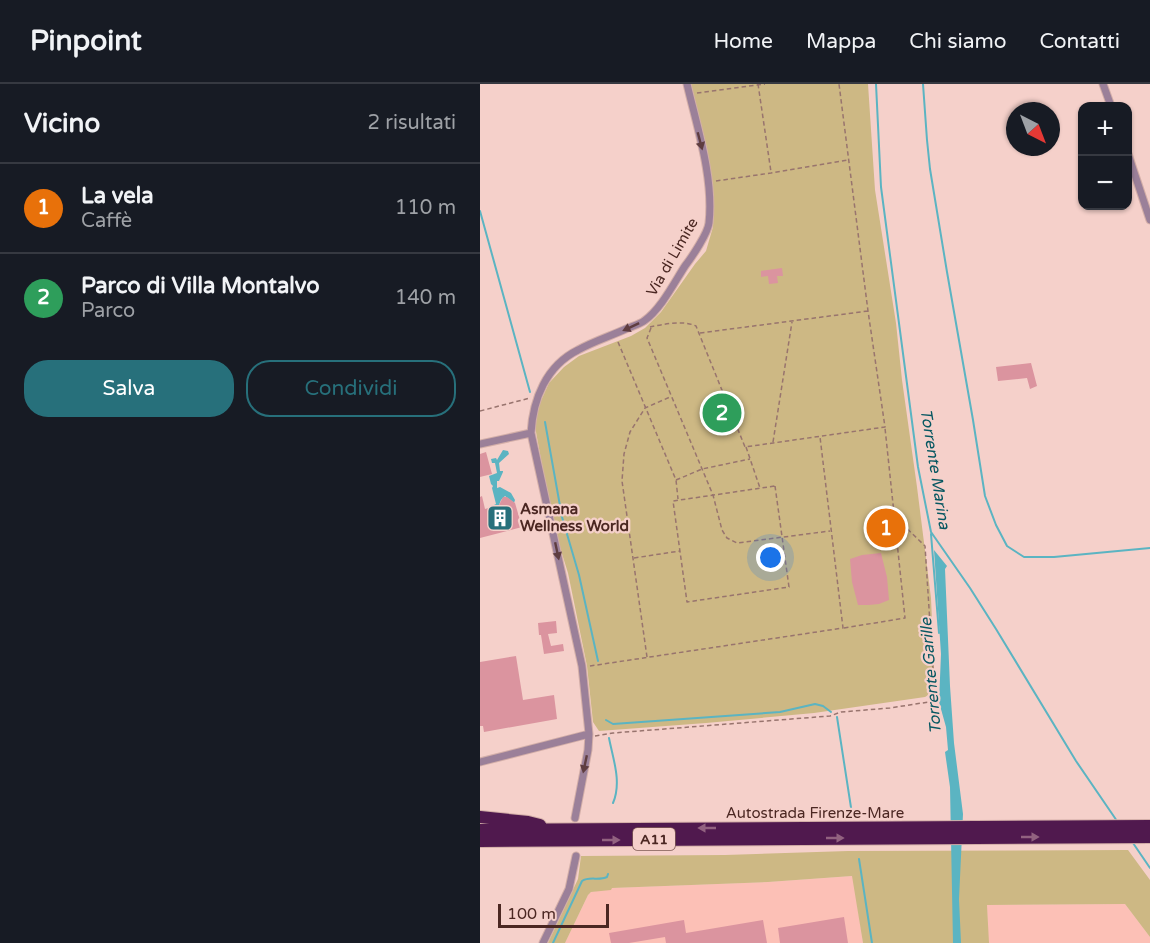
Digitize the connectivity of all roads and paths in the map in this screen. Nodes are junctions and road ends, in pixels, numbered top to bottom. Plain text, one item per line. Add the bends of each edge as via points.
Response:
1 (687, 84) edge
2 (758, 84) edge
3 (765, 84) edge
4 (839, 84) edge
5 (1103, 84) edge
6 (689, 94) junction
7 (1110, 102) edge
8 (1129, 156) edge
9 (849, 160) junction
10 (771, 173) junction
11 (708, 182) junction
12 (1150, 220) edge
13 (868, 311) junction
14 (792, 321) junction
15 (699, 333) junction
16 (615, 335) junction
17 (671, 396) junction
18 (533, 398) dead end
19 (645, 408) junction
20 (480, 411) edge
21 (885, 427) junction
22 (531, 433) junction
23 (820, 436) junction
24 (773, 443) junction
25 (480, 444) edge
26 (745, 447) junction
27 (750, 459) junction
28 (702, 469) junction
29 (676, 480) junction
30 (760, 488) junction
31 (713, 495) junction
32 (678, 500) junction
33 (895, 517) junction
34 (831, 531) junction
35 (782, 537) junction
36 (680, 551) junction
37 (633, 558) junction
38 (843, 628) junction
39 (647, 657) junction
40 (593, 666) dead end
41 (589, 734) junction
42 (480, 762) edge
43 (480, 817) edge
44 (575, 818) dead end
45 (559, 829) junction
46 (480, 830) edge
47 (1150, 830) edge
48 (1097, 832) junction
49 (480, 841) edge
50 (576, 856) dead end
51 (543, 943) edge

1 - 6 street, Via di Limite
2 - 3 path
2 - 6 path
2 - 10 path
4 - 9 path
5 - 7 street
6 -> 11 street, Via di Limite
8 - 12 street
9 - 10 path
9 - 13 path
10 - 11 path
11 -> 16 street, Via di Limite via 709,226 690,258 657,309 644,321
13 - 14 path
13 - 21 path
14 - 15 path
14 - 24 path
15 - 17 path via 690,323 651,327 647,338
15 - 26 path
16 - 19 path
16 - 22 street, Via di Limite via 577,350 545,379 533,410
17 - 19 path
17 - 28 path
18 - 20 path
19 - 29 path
19 - 37 path via 630,432 624,454 622,480
21 - 23 path
21 - 33 path
22 - 25 street
22 -> 41 street, Via di Limite via 582,666
23 - 24 path
23 - 34 path
24 - 26 path
26 - 27 path
27 - 28 path
27 - 30 path
28 - 29 path
28 - 31 path
29 - 32 path
30 - 31 path
30 - 35 path via 774,486
31 - 32 path
31 - 35 path via 727,538 737,543
32 - 36 path via 673,501
33 - 38 path via 905,618
33 - 41 path via 925,546 935,701 830,716 593,737
34 - 35 path
34 - 38 path
35 - 36 path via 789,587 687,602
36 - 37 path
37 - 39 path
38 - 39 path
39 - 40 path
41 - 42 street
41 -> 44 street, Via di Limite
43 - 45 highway
45 - 46 highway, Autostrada Firenze-Mare / A11
48 -> 45 highway, Autostrada Firenze-Mare / A11
47 - 48 highway, Autostrada Firenze-Mare / A11
49 -> 48 highway, Autostrada Firenze-Mare / A11
50 - 51 street via 569,888

